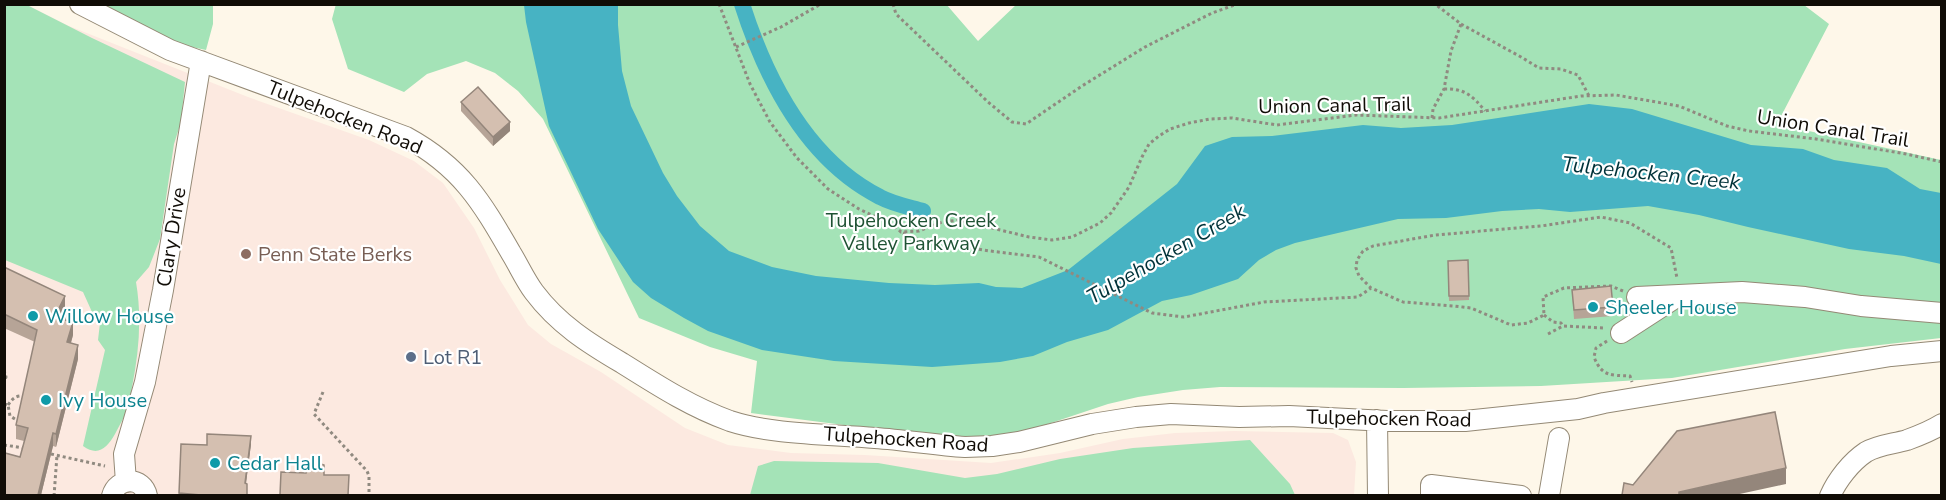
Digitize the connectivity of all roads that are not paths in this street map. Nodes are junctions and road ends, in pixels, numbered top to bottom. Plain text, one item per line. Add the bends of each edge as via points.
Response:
1 (80, 4) edge
2 (201, 61) junction
3 (1681, 295) junction
4 (1637, 297) road end
5 (1941, 314) edge
6 (1621, 333) road end
7 (1941, 351) edge
8 (1382, 420) junction
9 (1941, 424) edge
10 (1559, 438) dead end
11 (119, 489) edge
12 (147, 495) edge
13 (1378, 495) edge
14 (1431, 495) edge
15 (1521, 495) edge
16 (1549, 495) edge
17 (1830, 495) edge

1 - 2 street, Tulpehocken Road via 152,42
2 - 8 street, Tulpehocken Road via 425,147 445,161 475,194 529,285 556,319 672,394 732,421 791,432 965,447 1019,442 1092,424 1171,414
2 - 11 street, Clary Drive via 145,382 124,454
3 - 4 street
3 - 5 street via 1742,292
3 - 6 street
7 - 8 street, Tulpehocken Road via 1578,409 1465,421
8 - 13 street
9 - 17 street via 1908,440 1866,452
10 - 16 street
11 - 12 street via 130,481 139,483
14 - 15 street via 1431,485

